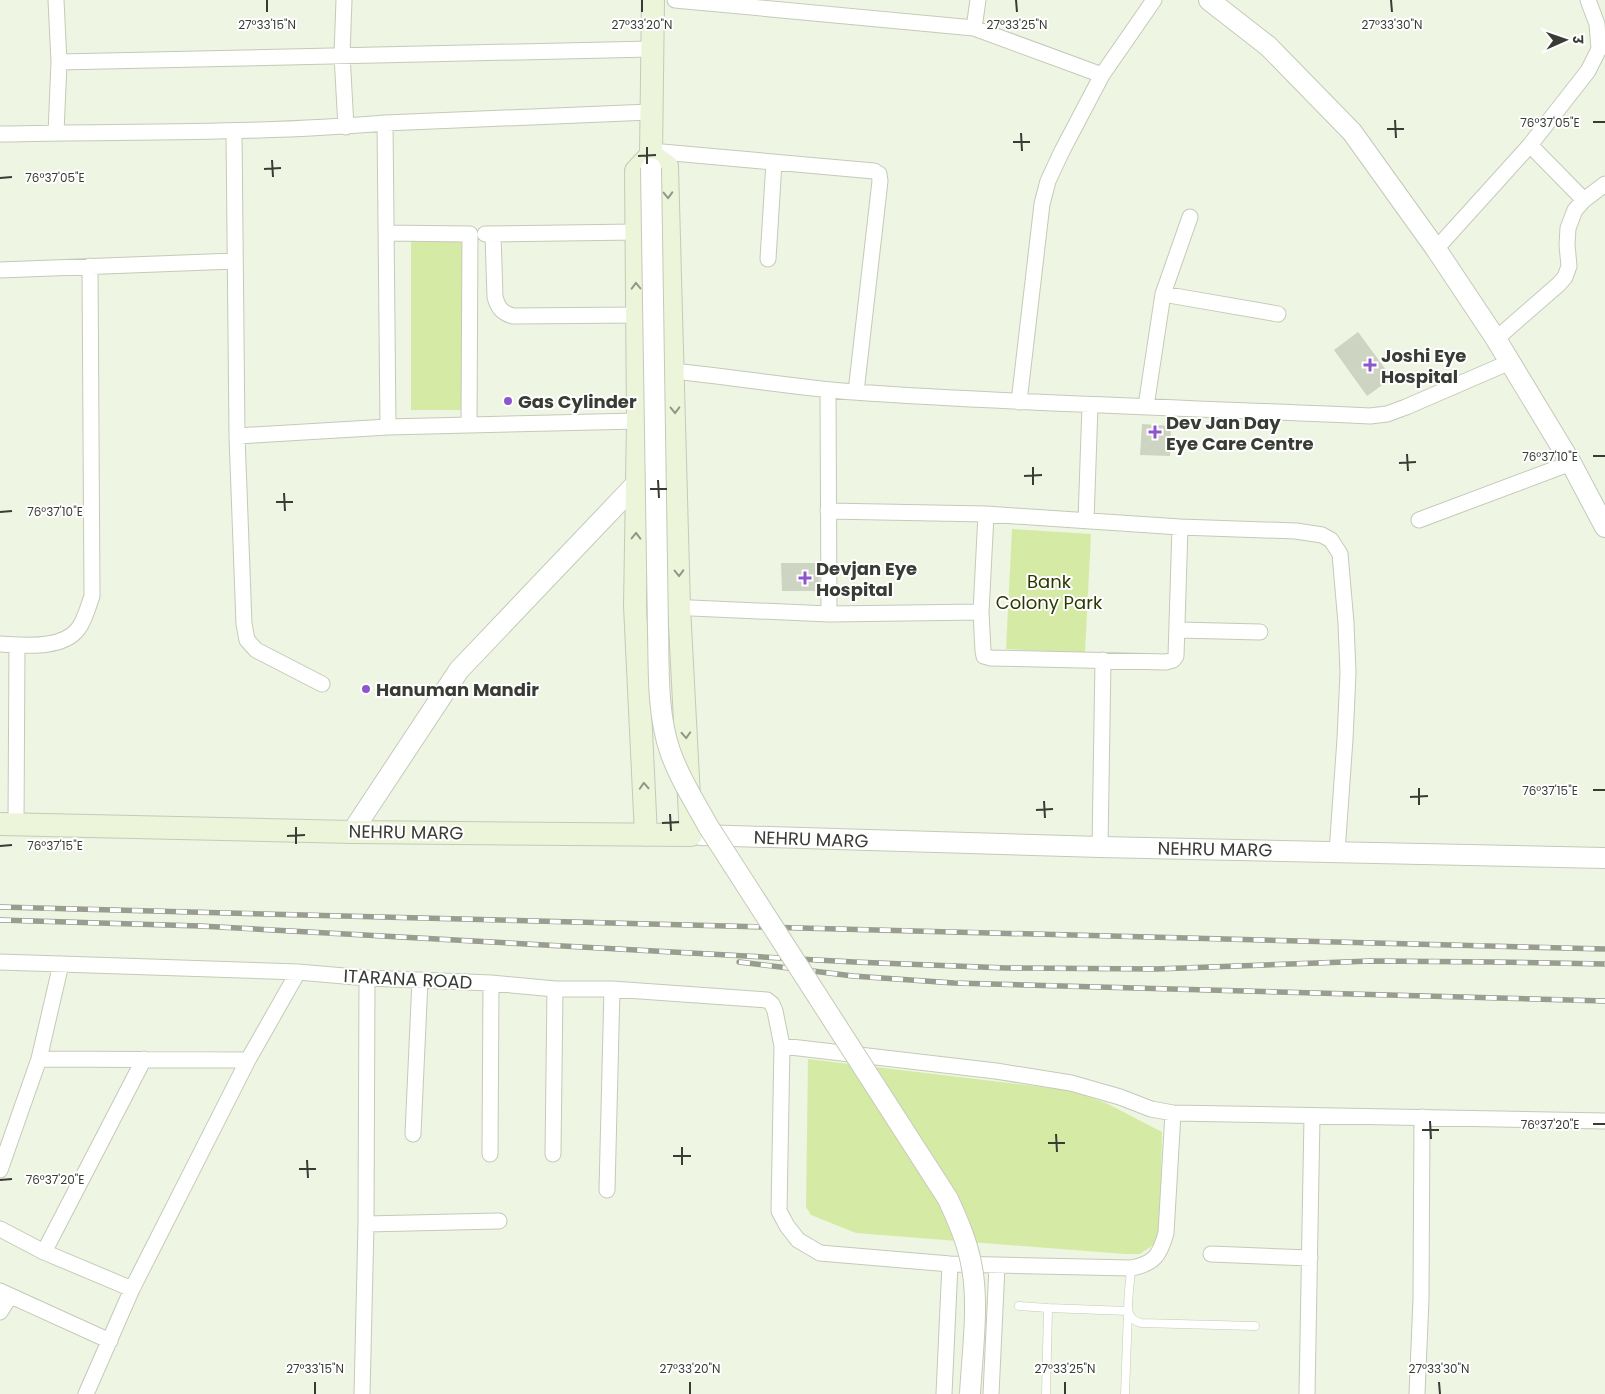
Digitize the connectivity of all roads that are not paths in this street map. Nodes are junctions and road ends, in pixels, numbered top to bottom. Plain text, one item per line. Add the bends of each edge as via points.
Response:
1 (56, 0) edge
2 (344, 0) edge
3 (653, 0) edge
4 (675, 0) edge
5 (978, 0) edge
6 (1154, 0) edge
7 (1209, 0) edge
8 (1588, 0) edge
9 (974, 28) junction
10 (651, 49) junction
11 (1602, 49) edge
12 (342, 55) junction
13 (59, 62) junction
14 (1102, 75) junction
15 (650, 112) junction
16 (384, 123) junction
17 (346, 127) junction
18 (234, 132) junction
19 (56, 133) junction
20 (0, 134) edge
21 (1530, 145) junction
22 (651, 158) junction
23 (774, 162) junction
24 (1605, 184) edge
25 (1584, 200) junction
26 (1190, 217) dead end
27 (636, 232) junction
28 (387, 233) junction
29 (470, 234) junction
30 (492, 234) junction
31 (1436, 248) junction
32 (768, 259) dead end
33 (235, 261) junction
34 (90, 266) junction
35 (0, 270) edge
36 (1163, 294) junction
37 (1278, 314) dead end
38 (637, 315) junction
39 (1496, 339) junction
40 (1510, 362) junction
41 (637, 368) junction
42 (674, 371) junction
43 (828, 390) junction
44 (856, 392) junction
45 (1019, 402) junction
46 (1090, 405) junction
47 (1146, 406) junction
48 (638, 421) junction
49 (469, 425) junction
50 (388, 426) junction
51 (237, 436) junction
52 (1571, 463) junction
53 (636, 484) junction
54 (828, 511) junction
55 (986, 514) junction
56 (1419, 520) dead end
57 (1086, 522) junction
58 (1604, 522) edge
59 (1180, 527) junction
60 (635, 606) junction
61 (679, 607) junction
62 (981, 612) junction
63 (829, 614) junction
64 (1178, 630) junction
65 (1260, 632) dead end
66 (0, 644) edge
67 (17, 645) junction
68 (1103, 660) junction
69 (322, 684) dead end
70 (5, 825) edge
71 (352, 832) junction
72 (646, 835) junction
73 (691, 835) junction
74 (1100, 847) junction
75 (1337, 852) junction
76 (1605, 858) edge
77 (0, 962) edge
78 (61, 964) junction
79 (298, 972) junction
80 (367, 978) junction
81 (420, 980) junction
82 (492, 983) junction
83 (555, 988) junction
84 (612, 989) junction
85 (782, 1046) junction
86 (144, 1059) junction
87 (39, 1060) junction
88 (248, 1060) junction
89 (1173, 1113) junction
90 (1312, 1117) junction
91 (1422, 1117) junction
92 (1605, 1121) edge
93 (413, 1134) dead end
94 (490, 1154) dead end
95 (553, 1154) dead end
96 (0, 1170) edge
97 (607, 1190) dead end
98 (499, 1221) dead end
99 (366, 1224) junction
100 (0, 1230) edge
101 (44, 1252) junction
102 (1211, 1254) dead end
103 (1310, 1258) junction
104 (950, 1264) junction
105 (997, 1266) junction
106 (1131, 1268) junction
107 (132, 1289) junction
108 (5, 1293) edge
109 (1019, 1306) dead end
110 (1048, 1308) junction
111 (1128, 1311) junction
112 (0, 1312) edge
113 (1255, 1326) dead end
114 (110, 1341) junction
115 (86, 1394) edge
116 (362, 1394) edge
117 (944, 1394) edge
118 (970, 1394) edge
119 (991, 1394) edge
120 (1046, 1394) edge
121 (1125, 1394) edge
122 (1307, 1394) edge
123 (1417, 1394) edge

1 - 13 street
2 - 12 street
3 - 10 main road
4 - 9 street
5 - 9 street
6 - 14 street
7 - 31 street via 1268,46 1352,132
8 - 11 street
9 - 14 street
10 - 12 street
10 - 15 main road
11 - 21 street via 1588,72
12 - 13 street
12 - 17 street
13 - 19 street
14 - 45 street via 1048,181 1042,204
15 - 16 street
15 - 22 main road
16 - 17 street
16 - 28 street
17 - 18 street
18 - 19 street
18 - 33 street
19 - 20 street
21 - 25 street
21 - 31 street
22 - 23 street
22 - 27 main road via 636,171
22 -> 42 main road via 667,166
22 - 118 street, bridge via 660,695 670,751 708,826 948,1199 963,1231 972,1268 974,1306
23 - 32 street
23 - 44 street via 874,170 879,174
24 - 25 street
25 - 39 street via 1575,210 1568,228 1569,266 1565,277
26 - 36 street
27 - 30 street
38 -> 27 main road
28 - 29 street
28 - 50 street
29 - 30 street
29 - 49 street
30 - 38 street via 494,297 504,314
31 - 39 street
33 - 34 street
33 - 51 street
34 - 35 street
34 - 67 street via 92,596 78,630 68,637 49,644
36 - 37 street
36 - 47 street
38 - 41 main road
39 - 40 street
40 - 47 street via 1388,414 1370,416
40 - 52 street
41 - 42 street
41 - 48 main road
42 - 43 street
42 -> 61 main road
43 - 44 street
43 - 54 street
44 - 45 street
45 - 46 street
46 - 47 street
46 - 57 street
48 - 49 street
48 - 53 main road
49 - 50 street
50 - 51 street
51 - 69 street via 247,640 256,650
52 - 56 street
52 - 58 street
60 -> 53 main road
53 - 71 street via 459,670
54 - 55 street
54 - 63 street
55 - 57 street
55 - 62 street
57 - 59 street
59 - 64 street
59 - 75 street via 1296,531 1322,535 1331,540 1340,554 1348,674
60 - 61 street
72 -> 60 main road
61 - 63 street
61 -> 73 main road
62 - 63 street
62 - 68 street via 984,656
64 - 65 street
64 - 68 street via 1174,660
66 - 67 street
67 - 70 street
68 - 74 street
70 - 71 main road, NEHRU MARG
71 - 72 main road, NEHRU MARG
72 - 73 main road, NEHRU MARG
73 - 74 street, NEHRU MARG
74 - 75 street, NEHRU MARG
75 - 76 street, NEHRU MARG
77 - 78 street, ITARANA ROAD
78 - 79 street, ITARANA ROAD
78 - 87 street
79 - 80 street, ITARANA ROAD
79 - 88 street
80 - 81 street, ITARANA ROAD
80 - 99 street
81 - 82 street, ITARANA ROAD
81 - 93 street
82 - 83 street, ITARANA ROAD
82 - 94 street
83 - 84 street, ITARANA ROAD
83 - 95 street
84 - 85 street, ITARANA ROAD via 766,1000 775,1011
84 - 97 street
85 - 89 street via 996,1070 1071,1083
85 - 104 street, ITARANA ROAD via 779,1211 786,1226 798,1240 820,1253
86 - 87 street
86 - 88 street
86 - 101 street
87 - 96 street
88 - 107 street
89 - 90 street
89 - 106 street via 1166,1234 1161,1250 1152,1259 1144,1266
90 - 91 street
90 - 103 street
91 - 92 street
91 - 123 street
98 - 99 street
99 - 116 street
100 - 101 street
101 - 107 street
102 - 103 street
103 - 122 street
104 - 105 street, ITARANA ROAD
104 - 117 street
105 - 106 street, ITARANA ROAD
105 - 119 street
106 - 111 lane
107 - 114 street
108 - 112 street
108 - 114 street
109 - 110 lane
110 - 111 lane
110 - 120 lane
111 - 113 lane via 1141,1323
111 - 121 lane
114 - 115 street

